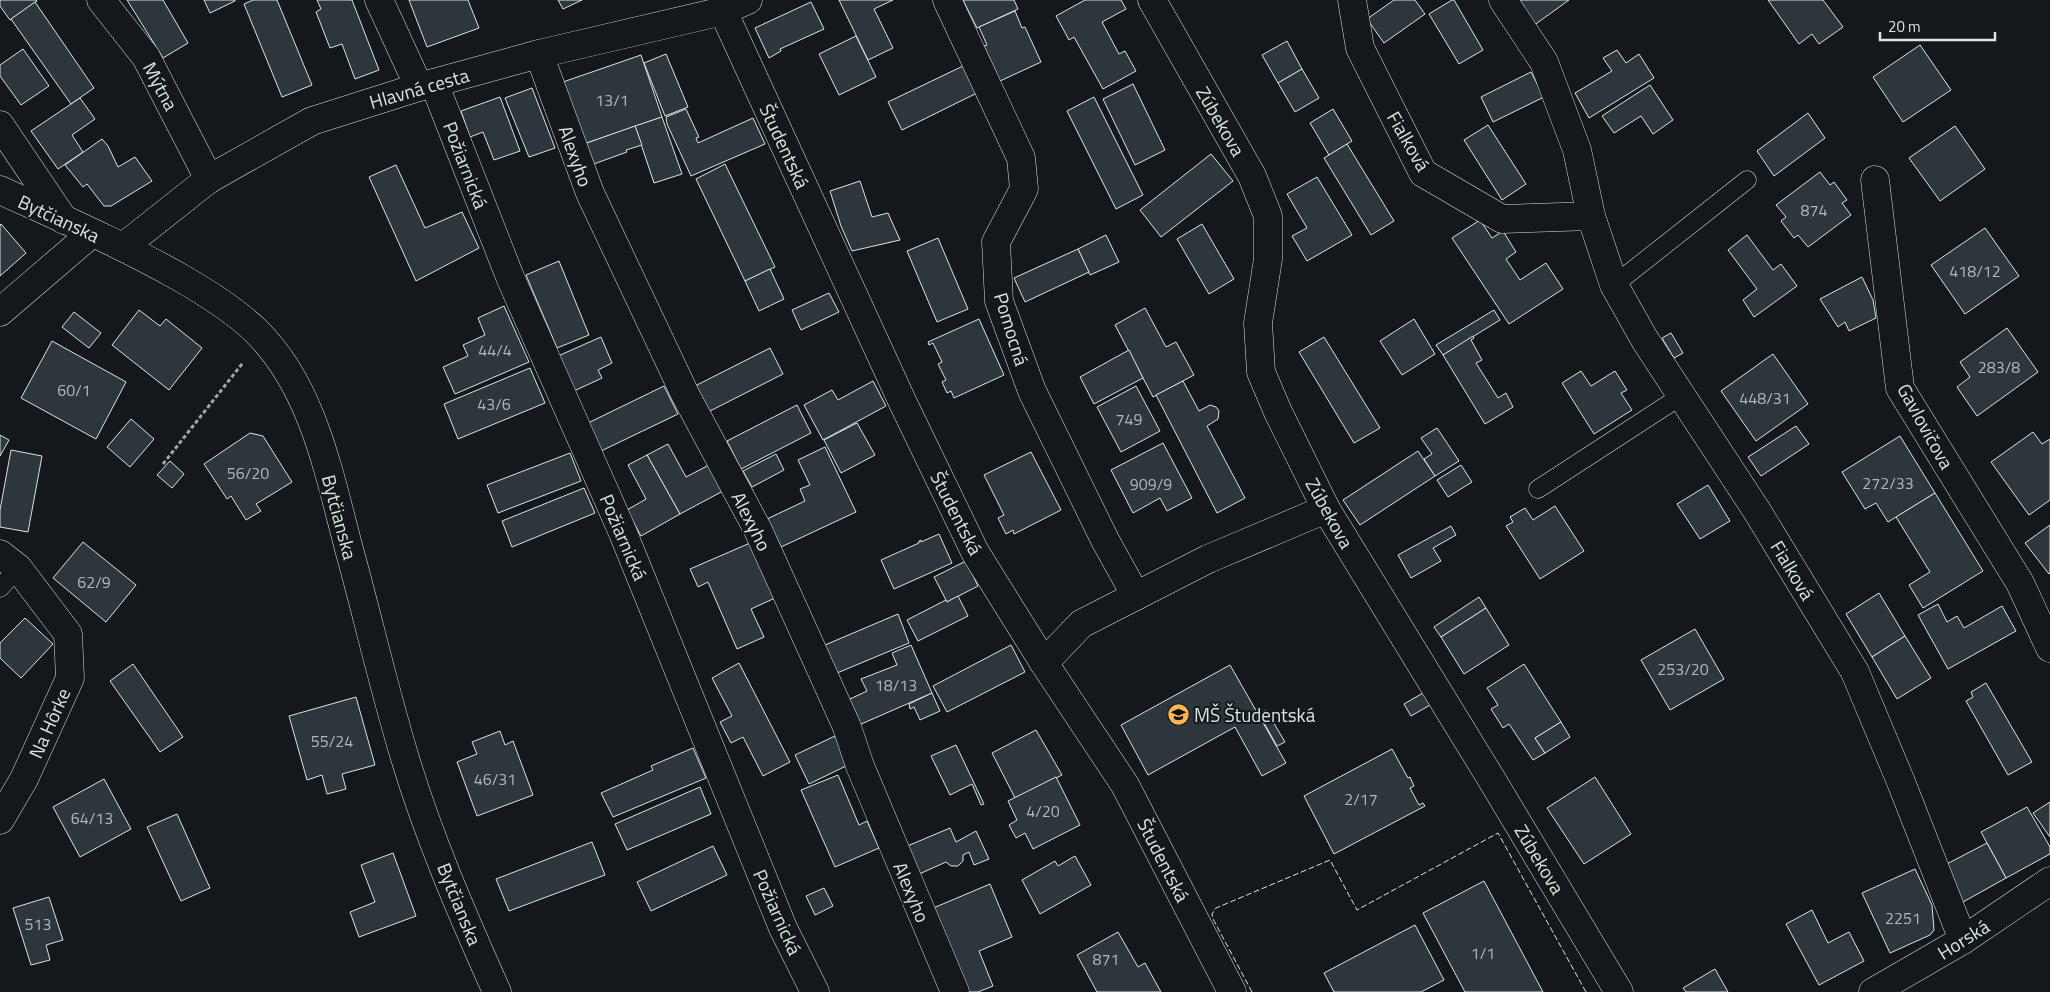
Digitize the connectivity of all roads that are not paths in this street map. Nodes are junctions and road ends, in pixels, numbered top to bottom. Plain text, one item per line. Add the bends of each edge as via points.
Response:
1 (101, 0) edge
2 (379, 0) edge
3 (748, 0) edge
4 (946, 0) edge
5 (1152, 0) edge
6 (1352, 0) edge
7 (1503, 0) edge
8 (723, 11) junction
9 (539, 54) junction
10 (426, 85) junction
11 (0, 125) edge
12 (209, 179) junction
13 (1747, 180) dead end
14 (1875, 180) dead end
15 (0, 190) edge
16 (1591, 216) junction
17 (64, 220) junction
18 (92, 233) junction
19 (123, 247) junction
20 (1614, 285) junction
21 (0, 312) edge
22 (1681, 396) junction
23 (1538, 489) dead end
24 (1326, 509) junction
25 (9, 561) edge
26 (0, 588) edge
27 (1136, 596) junction
28 (2050, 648) edge
29 (1044, 663) junction
30 (0, 820) edge
31 (2050, 882) edge
32 (1964, 940) junction
33 (497, 992) edge
34 (815, 992) edge
35 (955, 992) edge
36 (1232, 992) edge
37 (1618, 992) edge
38 (1873, 992) edge

1 - 12 street, Mýtna via 146,57
2 - 10 street, Požiarnická
3 - 8 street, Hlavná cesta
4 - 27 street, Pomocná via 1021,158 1024,189 996,242 999,301 1032,390
5 - 24 street, Zúbekova via 1252,176 1268,216 1268,259 1258,323 1262,372
6 - 16 street, Fialková via 1360,48 1423,173 1502,219
7 - 16 street, Fialková via 1544,62 1577,150
8 - 9 street, Hlavná cesta
8 - 29 street, Študentská via 975,552
9 - 10 street, Hlavná cesta
9 - 35 street, Alexyho via 590,192 685,394 758,530 847,727 860,766
10 - 12 street, Hlavná cesta via 312,121
10 - 34 street, Požiarnická via 624,532 783,928
11 - 17 street
12 - 19 street, Hlavná cesta
13 - 20 lane
14 - 28 street, Gavlovičova via 1900,388 2020,583
15 - 17 street, Bytčianska
16 - 20 street, Fialková
17 - 18 street, Bytčianska
18 - 19 street, Bytčianska
18 - 21 street
19 - 33 street, Bytčianska via 232,311 262,338 289,372 312,422 330,477 405,759 444,867
20 - 22 street, Fialková
22 - 23 lane
22 - 32 street, Fialková via 1757,511 1855,672
24 - 27 street via 1208,558
24 - 37 street, Zúbekova
25 - 26 lane
25 - 30 street, Na Hôrke via 68,634 70,678 24,779
27 - 29 street via 1081,624
29 - 36 street, Študentská via 1125,785
31 - 32 street, Horská
32 - 38 street, Horská

